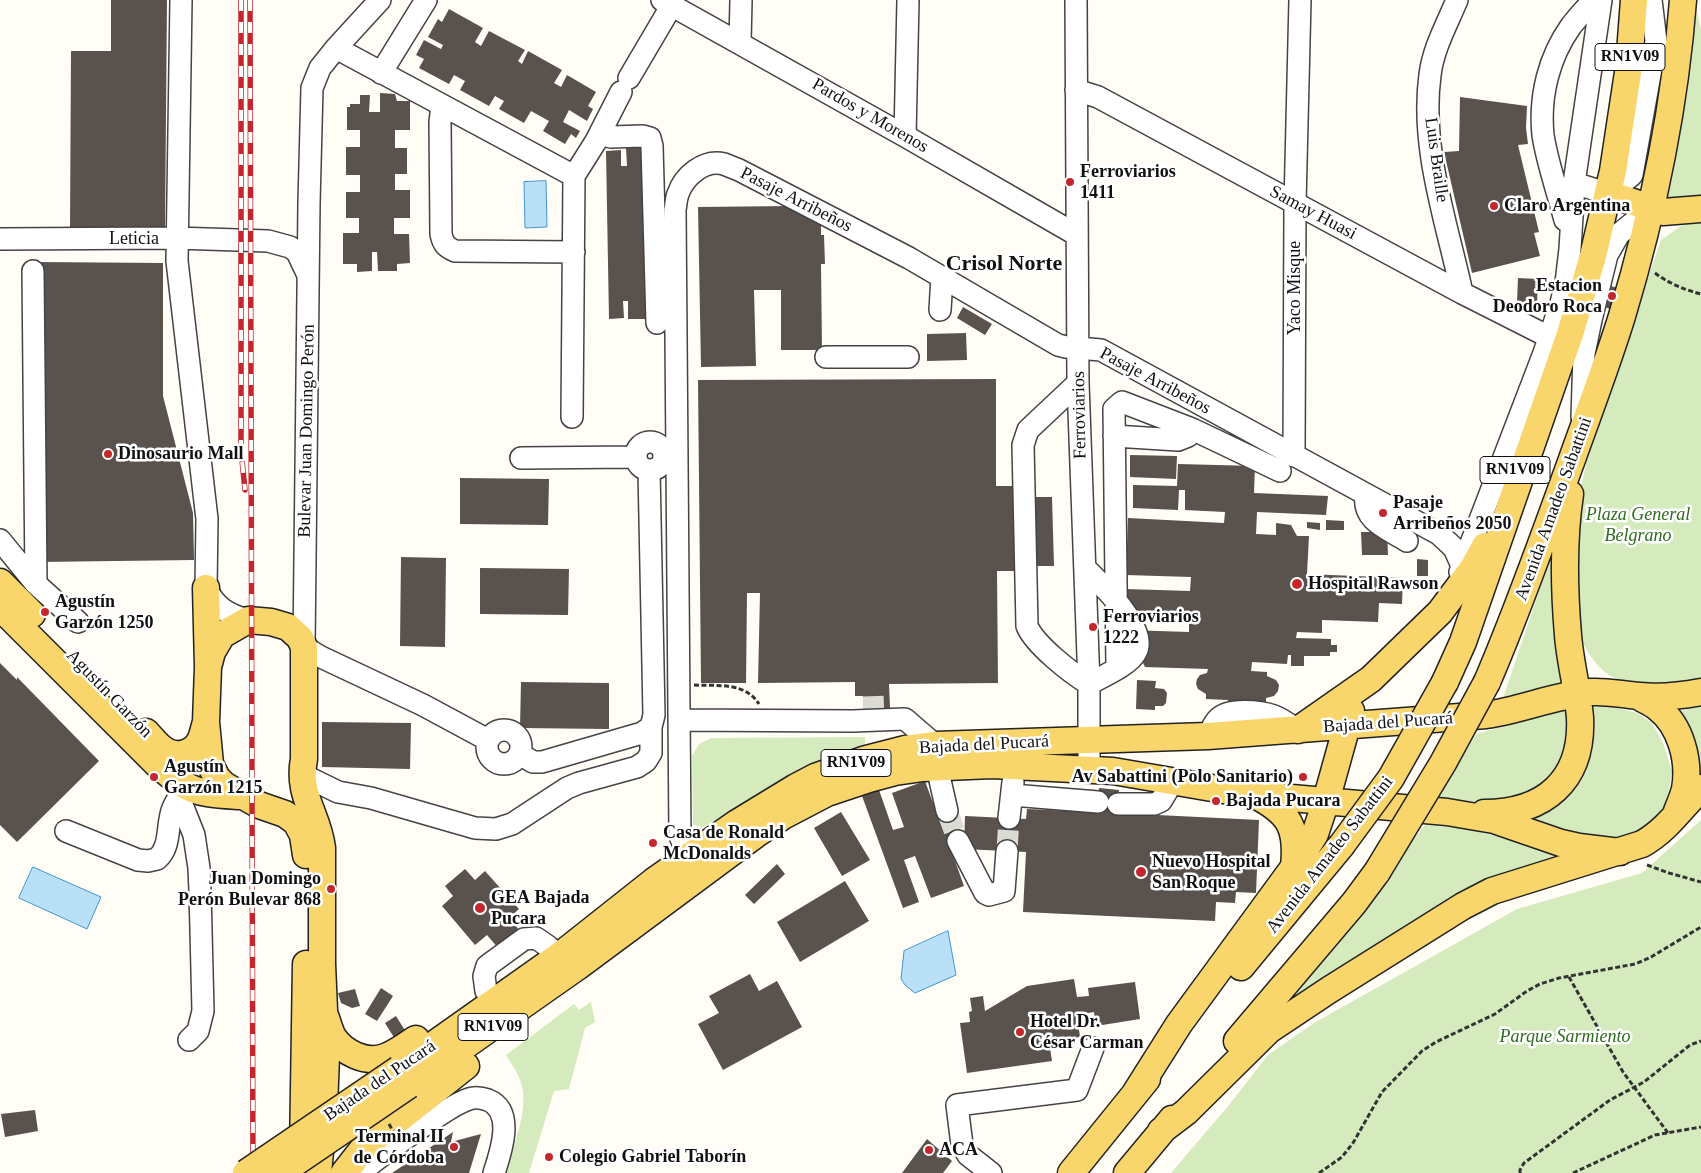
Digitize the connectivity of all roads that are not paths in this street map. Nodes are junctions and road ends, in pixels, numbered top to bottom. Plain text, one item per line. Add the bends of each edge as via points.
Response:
1 (181, 0) edge
2 (380, 0) edge
3 (426, 0) edge
4 (741, 0) edge
5 (908, 0) edge
6 (1076, 0) edge
7 (1300, 0) edge
8 (1457, 0) edge
9 (1594, 0) edge
10 (1601, 0) edge
11 (1634, 0) edge
12 (1650, 0) edge
13 (1683, 0) edge
14 (667, 3) edge
15 (740, 43) junction
16 (336, 48) junction
17 (382, 73) junction
18 (1076, 90) junction
19 (442, 106) junction
20 (600, 134) junction
21 (905, 136) junction
22 (574, 176) junction
23 (1574, 183) junction
24 (1609, 194) junction
25 (309, 203) junction
26 (1295, 204) junction
27 (1701, 208) edge
28 (1650, 209) junction
29 (1077, 235) junction
30 (1570, 236) junction
31 (176, 238) junction
32 (0, 239) edge
33 (268, 241) junction
34 (574, 252) junction
35 (33, 271) dead end
36 (309, 276) junction
37 (942, 277) junction
38 (1462, 293) junction
39 (940, 310) dead end
40 (656, 323) dead end
41 (1555, 341) junction
42 (1079, 348) junction
43 (908, 357) dead end
44 (826, 358) dead end
45 (1078, 383) junction
46 (572, 418) dead end
47 (1192, 429) junction
48 (1582, 432) junction
49 (1114, 436) junction
50 (522, 458) dead end
51 (1287, 463) junction
52 (1366, 495) junction
53 (0, 540) edge
54 (1407, 541) dead end
55 (1462, 566) junction
56 (1085, 568) junction
57 (0, 582) edge
58 (36, 584) junction
59 (206, 588) junction
60 (1449, 600) junction
61 (1116, 603) junction
62 (0, 606) edge
63 (248, 620) junction
64 (78, 622) dead end
65 (313, 652) junction
66 (208, 667) junction
67 (1371, 679) junction
68 (1088, 684) junction
69 (1701, 692) edge
70 (1576, 694) junction
71 (1638, 696) junction
72 (679, 720) junction
73 (206, 722) junction
74 (651, 727) junction
75 (1346, 727) junction
76 (1298, 730) junction
77 (1090, 740) junction
78 (1014, 754) junction
79 (936, 756) junction
80 (1089, 769) junction
81 (302, 774) junction
82 (1173, 781) junction
83 (1701, 788) edge
84 (181, 791) junction
85 (1012, 795) junction
86 (1254, 795) junction
87 (247, 798) junction
88 (1326, 801) junction
89 (947, 811) tunnel mouth
90 (1446, 812) junction
91 (1677, 812) junction
92 (1008, 818) tunnel mouth
93 (66, 832) dead end
94 (958, 841) tunnel mouth
95 (1007, 851) tunnel mouth
96 (1620, 852) junction
97 (1294, 868) junction
98 (690, 869) junction
99 (654, 882) junction
100 (325, 1014) junction
101 (189, 1040) dead end
102 (1093, 1048) dead end
103 (404, 1077) junction
104 (1136, 1092) junction
105 (1161, 1131) junction
106 (310, 1164) edge
107 (980, 1170) edge
108 (351, 1171) edge
109 (246, 1173) edge
110 (280, 1173) edge
111 (494, 1173) edge
112 (1071, 1173) edge
113 (1128, 1173) edge

1 - 31 street
2 - 16 street
3 - 17 street
4 - 15 street
5 - 21 street
6 - 18 street, Ferroviarios
7 - 26 street, Yaco Misque
8 - 38 street, Luis Braille via 1438,46 1430,74 1428,98 1434,171
9 - 30 street via 1561,42 1545,82 1543,136
10 - 23 street
11 - 24 main road, Avenida Amadeo Sabattini / RN1V09 via 1628,75
12 - 24 street via 1656,41 1632,175
13 - 28 main road, Avenida Amadeo Sabattini / RN1V09 via 1672,103
14 - 15 street, Pardos y Morenos
14 - 20 street
15 - 21 street, Pardos y Morenos
16 - 17 street
16 - 25 street, Bulevar Juan Domingo Perón via 320,68 312,88
17 - 19 street
18 - 26 street, Samay Huasi via 1098,97
18 - 29 street, Ferroviarios
19 - 22 street
19 - 34 street via 441,234 447,248 455,251
20 - 22 street
20 - 40 street via 611,138 650,138
21 - 29 street, Pardos y Morenos
22 - 34 street
23 - 24 street
23 - 30 street
24 - 28 main road
24 - 41 main road, Avenida Amadeo Sabattini / RN1V09 via 1593,256
25 - 33 street, Leticia via 292,233
25 - 36 street, Bulevar Juan Domingo Perón
26 - 38 street, Samay Huasi
26 - 51 street, Yaco Misque
27 - 28 main road via 1663,212
28 - 48 main road, Avenida Amadeo Sabattini / RN1V09 via 1622,315
29 - 42 street, Ferroviarios
30 - 41 street via 1566,283
31 - 32 street, Leticia
31 - 33 street, Leticia
31 - 59 street via 208,519
33 - 36 street, Leticia via 297,252
34 - 46 street
35 - 58 street
36 - 65 street, Bulevar Juan Domingo Perón
37 - 39 street
37 - 42 street, Pasaje Arribeños via 1058,344
37 - 72 street, Pasaje Arribeños via 723,164 709,164 698,169 682,186 675,210
38 - 41 street, Samay Huasi
41 - 55 street
41 - 60 main road, RN1V09 via 1545,391 1482,554
41 - 104 main road, Avenida Amadeo Sabattini, bridge via 1463,642 1445,682 1391,778 1341,846
42 - 45 street, Ferroviarios
42 - 51 street, Pasaje Arribeños via 1101,350
43 - 44 street
45 - 56 street, Ferroviarios
45 - 68 street via 1028,430 1023,445 1027,626 1034,638
47 - 49 street via 1188,436 1178,440
47 - 49 street via 1122,402 1114,409
47 - 51 street
48 - 70 main road, RN1V09 via 1569,500 1566,537 1566,610
48 - 105 main road, Avenida Amadeo Sabattini, bridge via 1522,600 1487,682 1443,763 1377,872 1354,903
49 - 61 street
50 - 74 street via 643,463 654,715
51 - 52 street, Pasaje Arribeños
52 - 54 street via 1366,509 1372,518
52 - 55 street, Pasaje Arribeños via 1439,534 1454,548
53 - 58 street
55 - 60 street
56 - 61 street
56 - 68 street, Ferroviarios
57 - 73 main road, Agustín Garzón via 166,751 173,754 189,752 200,741
58 - 64 street
59 - 63 street via 210,598 222,609
59 - 66 main road
60 - 67 main road, RN1V09
61 - 68 street via 1134,627 1137,652 1131,659
62 - 84 main road, Agustín Garzón
63 - 65 main road via 288,627
63 - 66 main road via 222,635
65 - 74 street via 488,740 490,757 500,764 512,762 520,754 533,762 542,762 642,734
65 - 81 main road, Bulevar Juan Domingo Perón
66 - 73 main road
67 - 75 main road via 1352,707
67 - 76 main road, RN1V09
68 - 77 street, Ferroviarios
69 - 71 main road, Bajada del Pucará via 1672,697
70 - 71 main road, Bajada del Pucará via 1607,692
70 - 75 main road, Bajada del Pucará via 1494,714
70 - 90 main road, RN1V09 via 1580,720 1578,747 1567,776 1555,790 1541,801 1510,811
71 - 91 main road via 1665,715 1681,740 1686,778
72 - 79 street via 770,721 898,712
72 - 98 street via 680,836
73 - 87 main road via 213,772 224,785
74 - 81 street via 650,753 646,762 637,768 579,782 512,824 496,829 475,828 371,798 338,792
75 - 76 main road, Bajada del Pucará
75 - 88 main road
76 - 77 main road, Bajada del Pucará / RN1V09
77 - 78 main road, Bajada del Pucará / RN1V09
77 - 80 street, Ferroviarios
78 - 79 main road, Bajada del Pucará / RN1V09
78 - 80 main road, Bajada del Pucará / RN1V09
78 - 85 street
79 - 89 street
79 - 98 main road, Bajada del Pucará / RN1V09 via 827,793
80 - 82 main road, Bajada del Pucará / RN1V09
81 - 87 main road via 284,792
81 - 100 main road, Bulevar Juan Domingo Perón via 307,801 320,831 322,848
82 - 85 street via 1161,801 1154,804
82 - 86 main road, Bajada del Pucará / RN1V09
83 - 91 main road
84 - 87 main road, Agustín Garzón
84 - 93 street via 173,808 166,848 157,859 138,860
84 - 101 street via 194,835 200,891 203,1011 198,1031
85 - 92 street
86 - 88 main road, Bajada del Pucará / RN1V09
86 - 97 main road via 1280,810 1294,833
87 - 106 main road via 291,818 300,828 305,842
88 - 90 main road, Bajada del Pucará / RN1V09
88 - 97 main road via 1315,834
90 - 96 main road, Bajada del Pucará via 1494,820 1579,848
91 - 96 main road via 1653,838
94 - 95 street via 985,893 990,895 1004,891
96 - 105 main road via 1492,891 1429,926 1269,1030 1186,1112
97 - 104 main road via 1179,1024
98 - 99 main road, Bajada del Pucará / RN1V09
98 - 103 main road, Bajada del Pucará / RN1V09 via 577,968
98 - 108 main road via 649,927 630,944 449,1078 375,1138
99 - 100 main road via 590,920 383,1058 360,1058 338,1043
99 - 103 main road, Bajada del Pucará / RN1V09
100 - 106 main road, Bulevar Juan Domingo Perón via 324,1108
102 - 107 street via 1077,1090 957,1105 962,1145
103 - 109 main road, Bajada del Pucará / RN1V09, bridge
103 - 110 main road, Bajada del Pucará / RN1V09, bridge
104 - 112 main road, Avenida Amadeo Sabattini
105 - 113 main road, Avenida Amadeo Sabattini
106 - 108 main road via 325,1164
108 - 111 street via 461,1102 476,1098 498,1106 503,1116 502,1142

